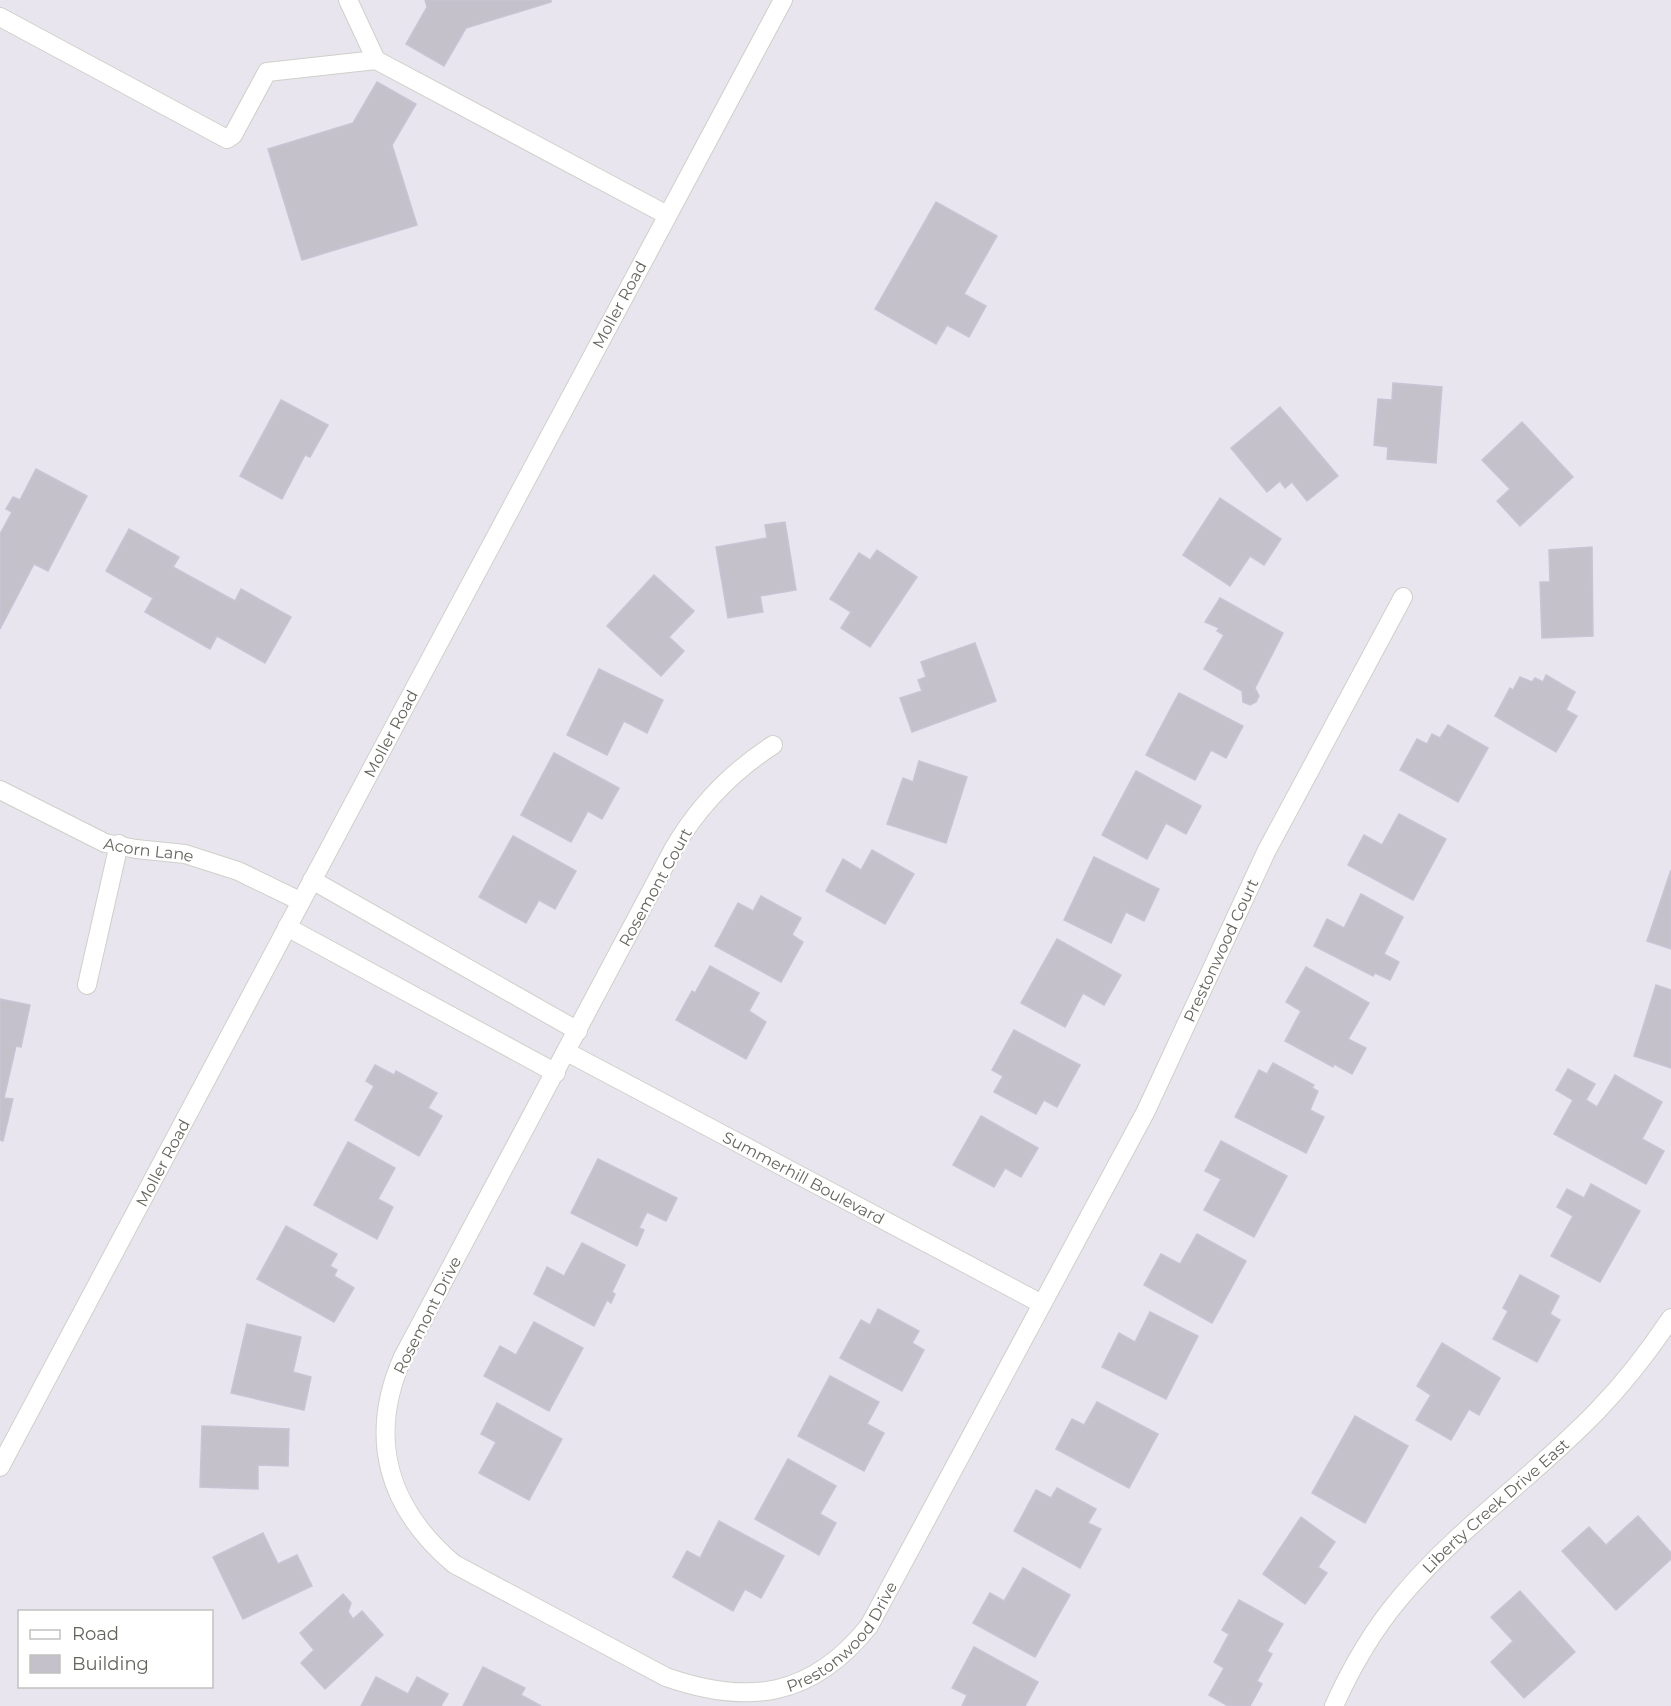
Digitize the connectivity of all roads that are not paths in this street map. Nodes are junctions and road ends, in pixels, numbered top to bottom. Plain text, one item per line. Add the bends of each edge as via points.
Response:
1 (348, 0) edge
2 (783, 0) edge
3 (0, 17) edge
4 (376, 60) junction
5 (667, 215) junction
6 (1403, 597) dead end
7 (773, 744) dead end
8 (0, 790) edge
9 (119, 844) junction
10 (312, 880) junction
11 (300, 901) junction
12 (287, 927) junction
13 (87, 985) dead end
14 (578, 1031) junction
15 (567, 1052) junction
16 (555, 1073) junction
17 (1042, 1304) junction
18 (1671, 1318) edge
19 (0, 1467) edge
20 (468, 1572) joint
21 (1334, 1706) edge

1 - 4 street
2 - 5 street, Moller Road
3 - 4 street via 227,139 267,72
4 - 5 street
5 - 10 street, Moller Road
6 - 17 street, Prestonwood Court via 1266,852 1150,1102
7 - 14 street, Rosemont Court via 725,782 680,837
8 - 9 street, Acorn Lane via 105,843
9 - 11 street, Acorn Lane via 185,854 217,864
9 - 13 street
10 - 11 street, Moller Road
10 - 14 street
11 - 12 street, Moller Road
12 - 16 street
12 - 19 street, Moller Road
14 - 15 street, Rosemont Court
15 - 16 street, Rosemont Drive
15 - 17 street, Summerhill Boulevard
16 - 20 street, Rosemont Drive via 403,1357 387,1405 386,1455 394,1487 429,1543
17 - 20 street, Prestonwood Drive via 869,1626 847,1652 808,1679 777,1691 744,1696 697,1689 666,1677
18 - 21 street, Liberty Creek Drive East via 1637,1366 1598,1410 1433,1562 1399,1599 1353,1667

